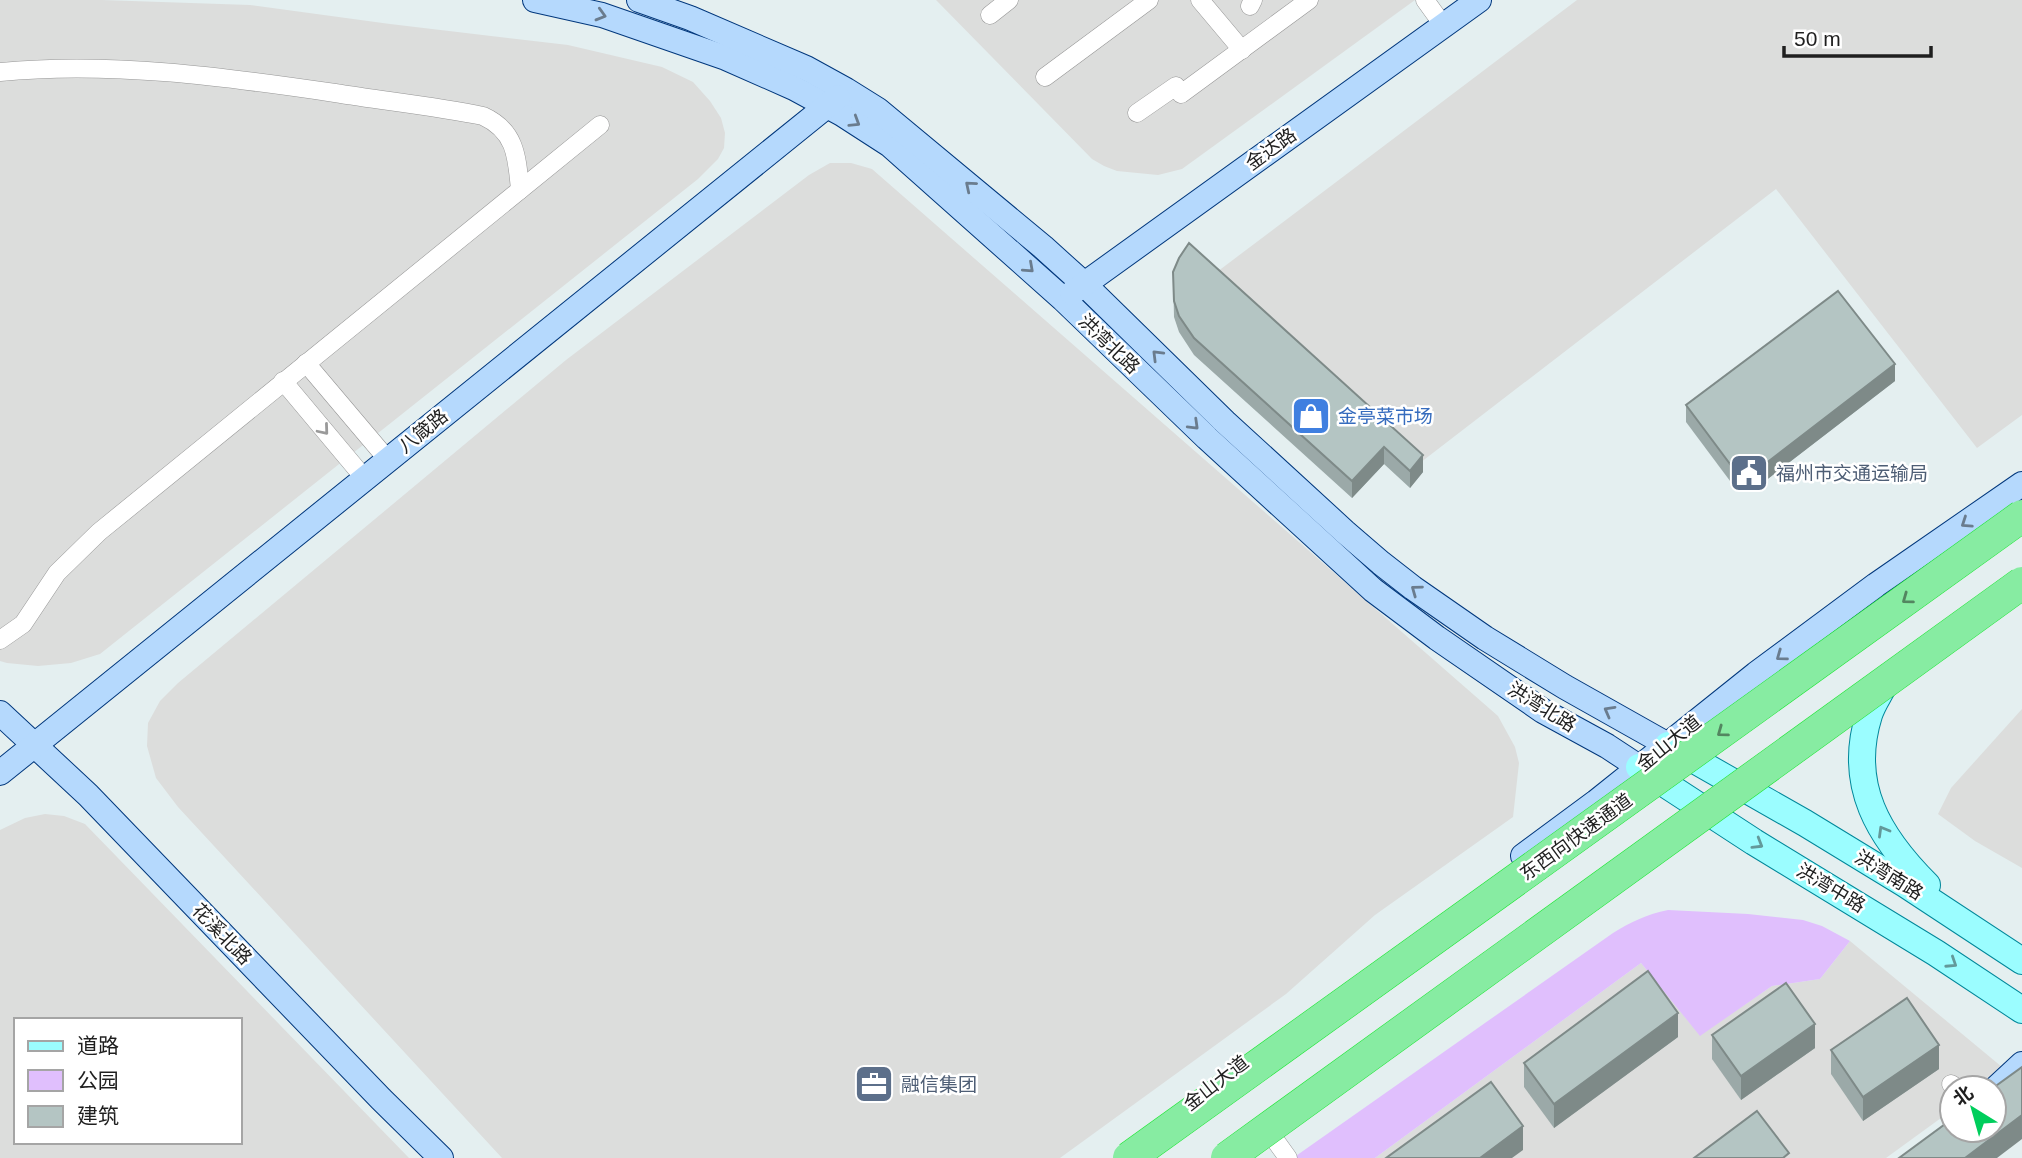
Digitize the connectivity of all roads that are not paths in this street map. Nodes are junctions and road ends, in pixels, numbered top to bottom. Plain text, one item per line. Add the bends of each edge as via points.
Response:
1 (535, 0) edge
2 (639, 0) edge
3 (1009, 0) edge
4 (1149, 0) edge
5 (1200, 0) edge
6 (1310, 0) edge
7 (1424, 0) edge
8 (1459, 9) edge
9 (990, 15) dead end
10 (1242, 50) junction
11 (0, 72) edge
12 (1045, 77) dead end
13 (846, 90) junction
14 (827, 106) junction
15 (1137, 113) dead end
16 (600, 125) dead end
17 (520, 190) junction
18 (1084, 284) junction
19 (1063, 299) junction
20 (306, 363) junction
21 (283, 381) junction
22 (388, 460) junction
23 (365, 479) junction
24 (2022, 484) edge
25 (2022, 516) edge
26 (2022, 584) edge
27 (0, 640) edge
28 (1884, 685) junction
29 (0, 713) edge
30 (34, 744) junction
31 (1668, 745) junction
32 (1639, 767) junction
33 (0, 773) edge
34 (1754, 794) junction
35 (1719, 820) junction
36 (1960, 919) junction
37 (2022, 961) edge
38 (2022, 1010) edge
39 (2022, 1064) edge
40 (2008, 1077) edge
41 (1265, 1126) junction
42 (441, 1158) edge
43 (1118, 1158) edge
44 (1129, 1158) edge
45 (1221, 1158) edge
46 (1227, 1158) edge
47 (1288, 1158) edge

1 -> 14 main road, 洪湾北路 via 602,15 726,58
2 - 13 main road, 洪湾北路 via 806,68
3 - 9 street
4 - 12 street
5 - 10 street
6 - 10 street
7 - 8 street
8 - 18 main road, 金达路
10 - 15 street via 1181,94 1176,86
11 - 17 street via 175,72 483,116 508,137 517,159
13 - 14 main road, 八箴路
18 -> 13 main road, 洪湾北路 via 905,131
14 -> 19 main road, 洪湾北路 via 890,145
14 - 22 main road, 八箴路
16 - 17 street
17 - 20 street
18 - 19 main road, 金达路
31 -> 18 main road, 洪湾北路 via 1485,638 1381,563 1225,422
19 -> 32 main road, 洪湾北路 via 1373,590 1543,711
20 - 21 street
20 - 22 street
21 -> 23 street
21 - 27 street via 84,545 57,573 23,624
22 - 23 main road, 八箴路
23 - 30 main road, 八箴路
24 -> 31 main road, 金山大道 via 1756,674
25 -> 44 highway, 东西向快速通道, bridge
26 - 28 main road
26 - 46 highway, bridge
28 - 34 main road
36 -> 28 main road via 1903,861 1869,803 1862,747 1870,713
29 - 30 main road, 花溪北路
30 - 33 main road, 八箴路
30 - 42 main road, 花溪北路
31 - 32 main road, 金山大道
31 - 34 main road, 洪湾南路
32 - 35 main road, 洪湾中路
32 - 43 main road, 金山大道
34 - 35 main road
34 - 36 main road, 洪湾南路
35 -> 38 main road, 洪湾中路
35 - 41 main road via 1508,973 1328,1080
36 - 37 main road, 洪湾南路
39 - 40 main road
41 - 45 main road
41 - 47 street

